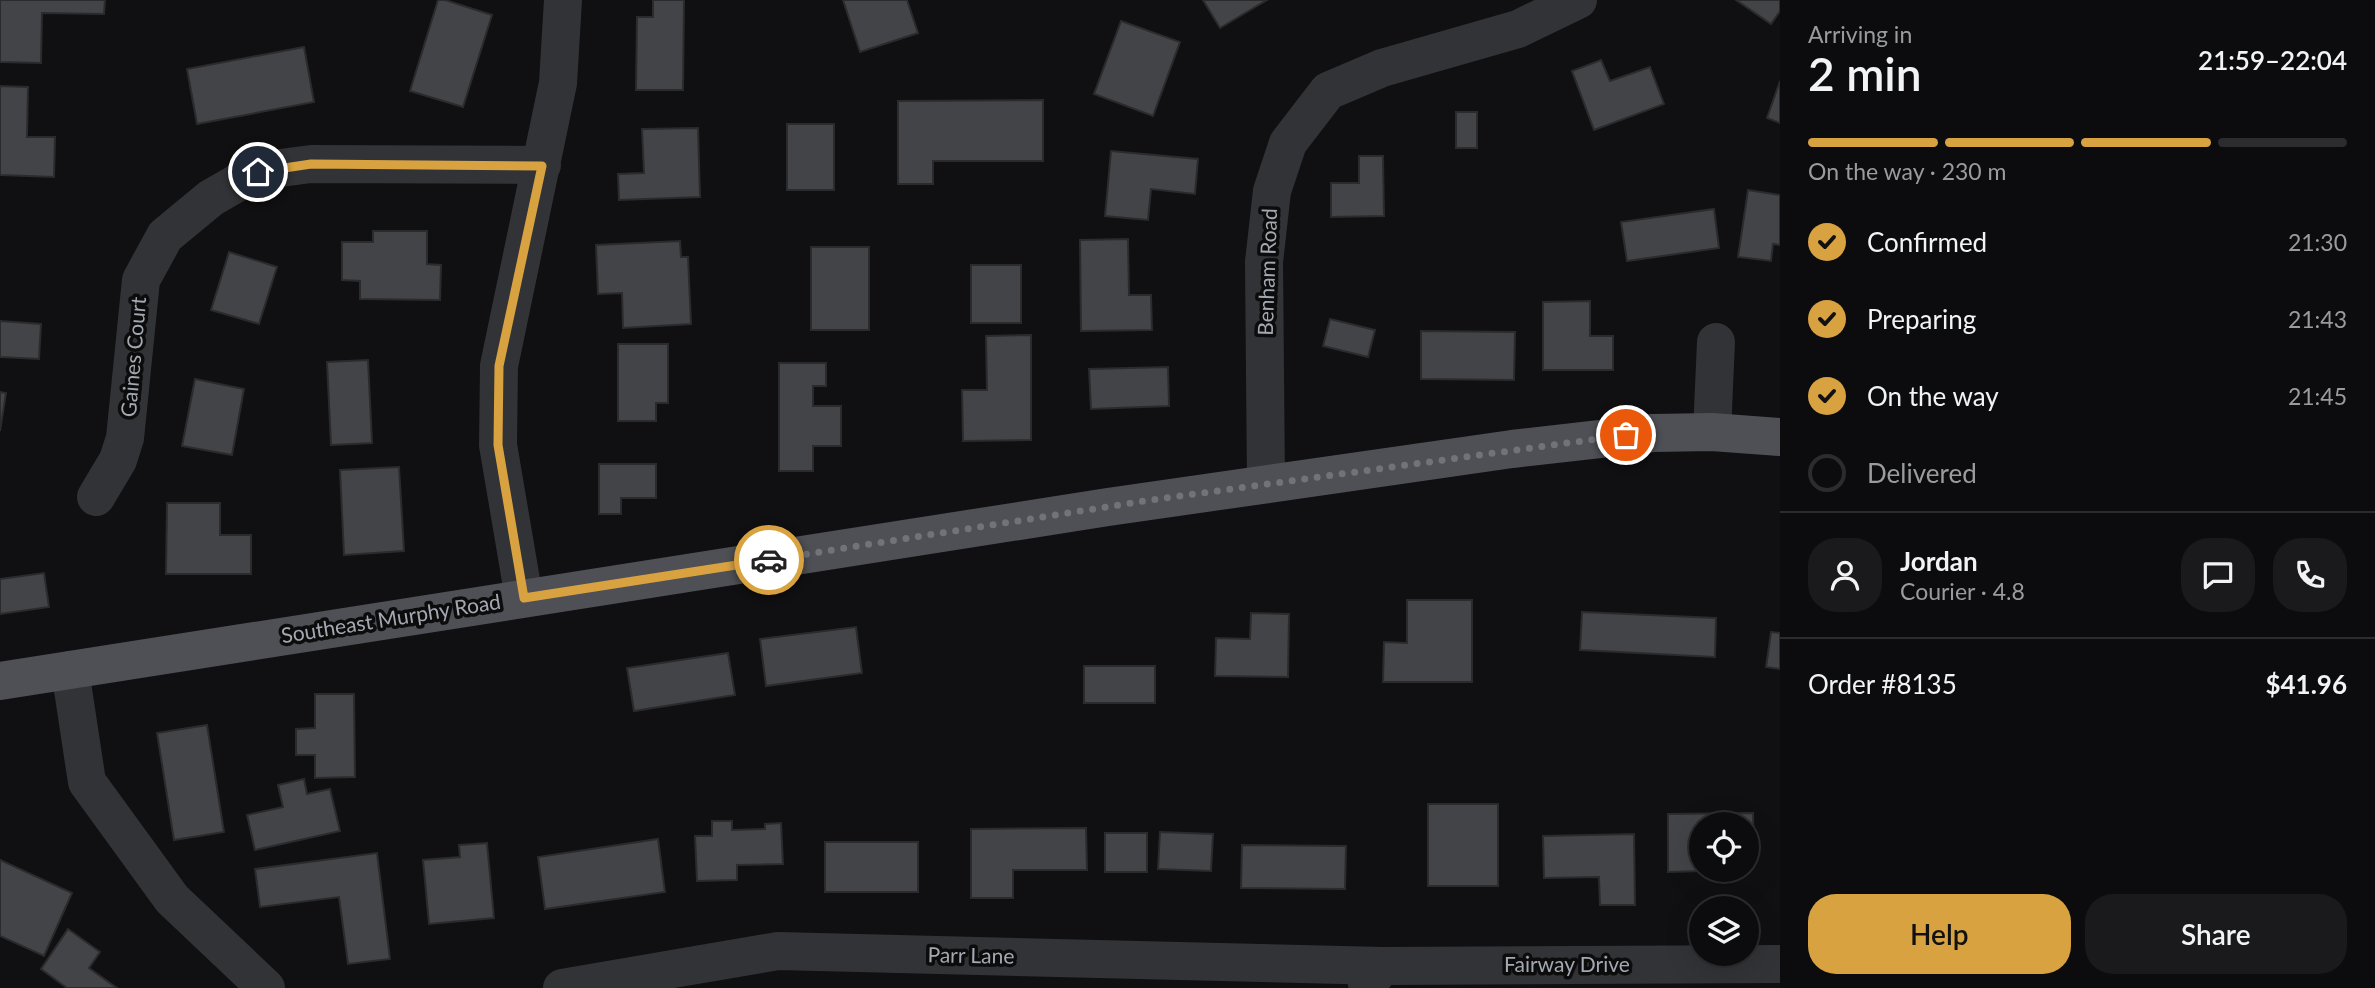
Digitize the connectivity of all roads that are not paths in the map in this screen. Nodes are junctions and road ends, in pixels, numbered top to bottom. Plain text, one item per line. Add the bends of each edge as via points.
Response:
1 (563, 0) edge
2 (1578, 0) edge
3 (542, 166) junction
4 (1716, 342) dead end
5 (1712, 432) junction
6 (1780, 437) edge
7 (1266, 484) junction
8 (96, 497) dead end
9 (524, 598) junction
10 (70, 670) junction
11 (0, 681) edge
12 (1780, 964) edge
13 (1373, 977) edge
14 (266, 988) edge
15 (562, 988) edge

1 - 3 street via 558,83
2 - 7 street, Benham Road via 1518,29 1382,68 1328,91 1287,143 1272,191 1264,262
3 - 8 street, Gaines Court via 311,164 258,172 211,198 165,236 141,280 125,438
3 - 9 street via 499,366 498,445
4 - 5 street
5 - 6 main road, Southeast Murphy Road
5 - 7 main road, Southeast Murphy Road via 1615,436
7 - 9 main road, Southeast Murphy Road
9 - 10 main road, Southeast Murphy Road
10 - 11 main road, Southeast Murphy Road
10 - 14 street via 87,782 172,900
12 - 13 street, Fairway Drive
13 - 15 street, Parr Lane via 778,951

